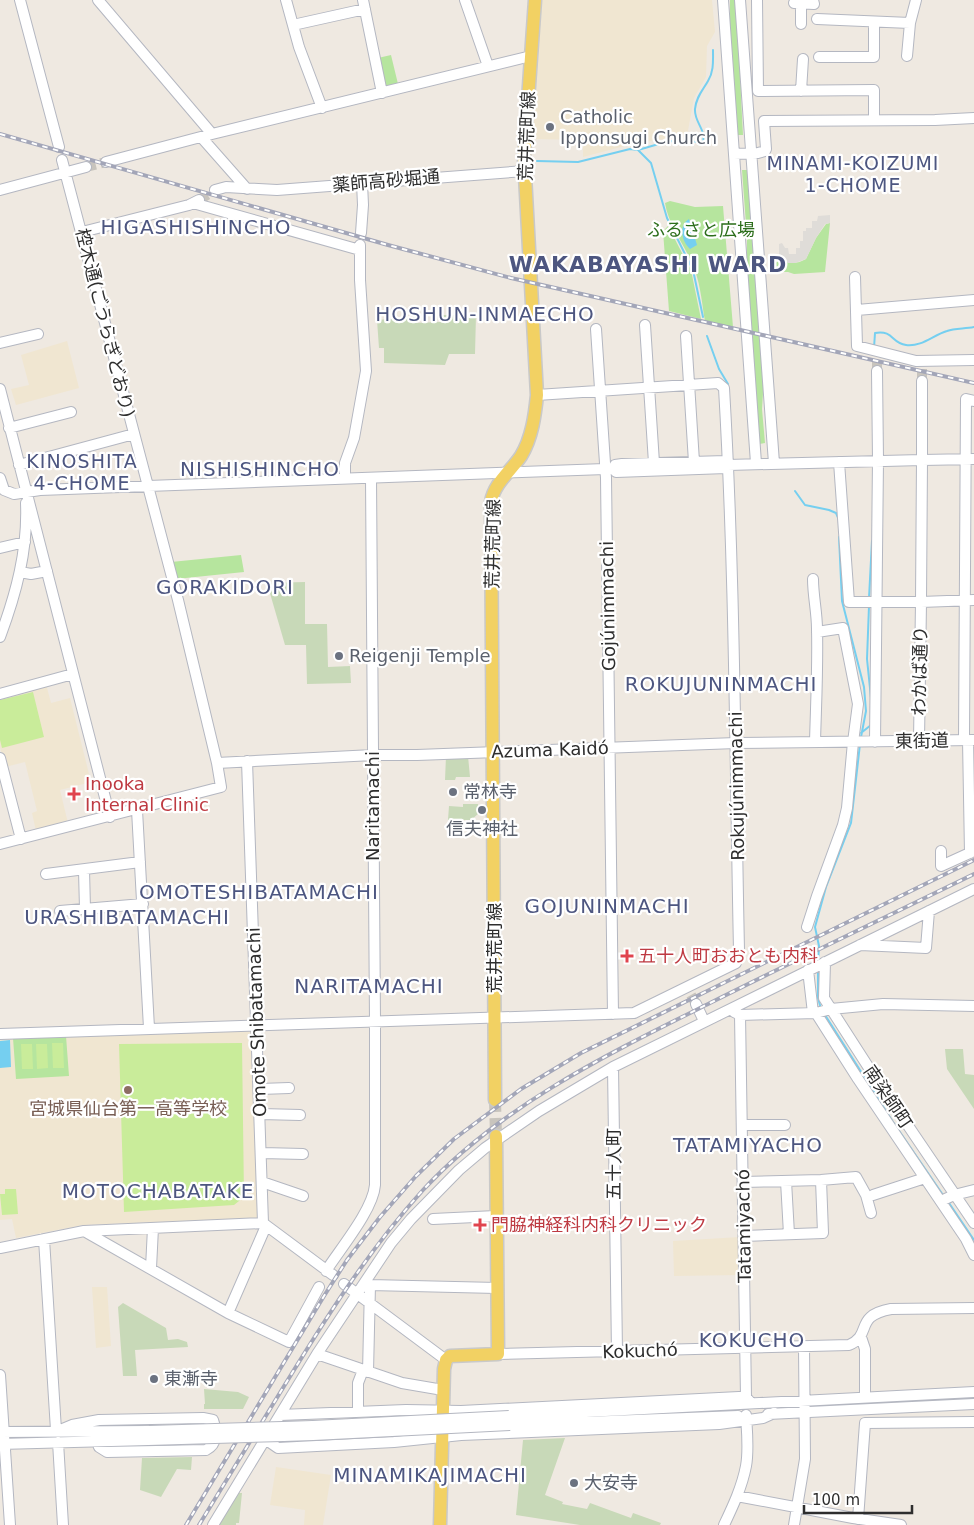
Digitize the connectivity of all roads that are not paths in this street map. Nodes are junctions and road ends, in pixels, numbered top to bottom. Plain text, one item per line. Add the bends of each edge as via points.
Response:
1 (20, 0) edge
2 (98, 0) edge
3 (286, 0) edge
4 (466, 0) edge
5 (535, 0) edge
6 (723, 0) edge
7 (740, 0) edge
8 (757, 0) edge
9 (813, 0) edge
10 (916, 0) edge
11 (364, 5) edge
12 (818, 19) dead end
13 (874, 23) junction
14 (910, 23) junction
15 (801, 24) dead end
16 (293, 25) junction
17 (530, 56) junction
18 (757, 56) junction
19 (907, 56) dead end
20 (744, 57) junction
21 (819, 57) dead end
22 (803, 59) dead end
23 (488, 66) junction
24 (801, 90) junction
25 (382, 93) junction
26 (322, 108) junction
27 (974, 118) edge
28 (874, 120) junction
29 (207, 136) junction
30 (59, 147) dead end
31 (734, 154) junction
32 (751, 154) junction
33 (62, 160) dead end
34 (106, 162) tunnel mouth
35 (86, 167) tunnel mouth
36 (524, 171) junction
37 (66, 172) junction
38 (362, 183) junction
39 (247, 189) junction
40 (0, 190) edge
41 (215, 190) tunnel mouth
42 (82, 232) junction
43 (361, 234) dead end
44 (856, 277) dead end
45 (974, 300) edge
46 (857, 310) junction
47 (645, 325) dead end
48 (596, 329) dead end
49 (38, 334) dead end
50 (686, 336) dead end
51 (0, 344) edge
52 (974, 360) edge
53 (877, 371) tunnel mouth
54 (922, 381) tunnel mouth
55 (689, 385) junction
56 (650, 387) junction
57 (0, 389) edge
58 (601, 390) junction
59 (537, 395) junction
60 (974, 401) edge
61 (71, 412) dead end
62 (9, 428) junction
63 (134, 434) junction
64 (971, 459) edge
65 (875, 460) junction
66 (922, 460) junction
67 (694, 462) junction
68 (839, 462) junction
69 (654, 463) junction
70 (756, 463) junction
71 (774, 463) junction
72 (728, 464) junction
73 (19, 465) junction
74 (609, 469) junction
75 (508, 472) junction
76 (0, 478) edge
77 (371, 478) junction
78 (345, 479) junction
79 (148, 486) junction
80 (25, 492) junction
81 (25, 542) junction
82 (0, 548) edge
83 (47, 571) junction
84 (20, 572) junction
85 (813, 579) dead end
86 (970, 600) edge
87 (871, 602) junction
88 (921, 602) junction
89 (817, 632) junction
90 (0, 637) edge
91 (73, 674) junction
92 (0, 694) edge
93 (969, 740) edge
94 (919, 741) junction
95 (814, 742) junction
96 (854, 742) junction
97 (871, 742) junction
98 (736, 743) junction
99 (610, 748) junction
100 (494, 752) junction
101 (373, 755) junction
102 (0, 758) edge
103 (247, 761) junction
104 (217, 763) junction
105 (137, 810) junction
106 (110, 817) junction
107 (21, 839) junction
108 (0, 844) edge
109 (942, 851) dead end
110 (972, 852) edge
111 (140, 862) junction
112 (84, 870) junction
113 (46, 874) dead end
114 (974, 889) edge
115 (143, 904) junction
116 (85, 909) junction
117 (60, 911) dead end
118 (928, 911) junction
119 (808, 927) dead end
120 (859, 944) junction
121 (823, 963) junction
122 (810, 970) junction
123 (692, 996) junction
124 (974, 1006) edge
125 (831, 1009) junction
126 (725, 1011) junction
127 (815, 1013) junction
128 (613, 1014) junction
129 (740, 1015) junction
130 (495, 1017) junction
131 (375, 1021) junction
132 (704, 1021) junction
133 (257, 1025) junction
134 (149, 1028) junction
135 (0, 1034) edge
136 (613, 1067) junction
137 (290, 1088) dead end
138 (260, 1089) junction
139 (495, 1100) tunnel mouth
140 (260, 1114) junction
141 (300, 1115) dead end
142 (742, 1125) junction
143 (784, 1125) dead end
144 (496, 1138) junction
145 (262, 1153) junction
146 (304, 1154) dead end
147 (925, 1178) junction
148 (821, 1180) junction
149 (786, 1181) junction
150 (262, 1182) junction
151 (743, 1182) junction
152 (974, 1190) edge
153 (873, 1195) dead end
154 (303, 1196) dead end
155 (948, 1198) junction
156 (871, 1212) dead end
157 (496, 1216) junction
158 (433, 1219) dead end
159 (974, 1223) edge
160 (265, 1225) junction
161 (153, 1228) junction
162 (84, 1231) junction
163 (789, 1234) junction
164 (744, 1236) junction
165 (44, 1239) junction
166 (0, 1248) edge
167 (974, 1255) edge
168 (151, 1268) junction
169 (344, 1284) dead end
170 (319, 1286) dead end
171 (497, 1288) junction
172 (356, 1293) junction
173 (370, 1304) junction
174 (974, 1308) edge
175 (228, 1313) junction
176 (861, 1336) junction
177 (804, 1346) junction
178 (746, 1348) junction
179 (617, 1352) junction
180 (317, 1354) junction
181 (498, 1354) junction
182 (446, 1360) junction
183 (365, 1371) junction
184 (0, 1375) edge
185 (443, 1390) junction
186 (974, 1392) edge
187 (864, 1398) junction
188 (749, 1400) junction
189 (974, 1404) edge
190 (805, 1406) junction
191 (946, 1406) junction
192 (442, 1410) junction
193 (460, 1411) junction
194 (358, 1412) junction
195 (280, 1416) junction
196 (746, 1418) junction
197 (509, 1420) junction
198 (974, 1422) edge
199 (946, 1423) junction
200 (58, 1430) junction
201 (2, 1432) edge
202 (148, 1435) junction
203 (461, 1435) junction
204 (442, 1438) junction
205 (265, 1439) junction
206 (58, 1442) junction
207 (97, 1442) junction
208 (3, 1444) edge
209 (737, 1496) junction
210 (798, 1508) junction
211 (7, 1519) edge
212 (858, 1519) junction
213 (63, 1525) edge
214 (213, 1525) edge
215 (440, 1525) edge
216 (724, 1525) edge
217 (794, 1525) edge
218 (900, 1525) edge

1 - 30 street
2 - 29 street
3 - 16 street
4 - 23 street
5 - 17 main road, 荒井荒町線
6 - 31 street
7 - 20 street
8 - 18 street
9 - 15 street via 814,4 797,4
10 - 14 street
11 - 16 street
11 - 25 street
12 - 13 street
13 - 14 street
13 - 21 street via 874,57
14 - 19 street
16 - 26 street
17 - 23 street
17 - 36 main road, 荒井荒町線
18 - 20 street
18 - 24 street via 758,91
20 - 32 street
22 - 24 street
23 - 25 street
24 - 28 street via 874,90
25 - 26 street
26 - 29 street
27 - 28 street
28 - 32 street via 764,121 766,149
29 - 34 street
29 - 39 street
31 - 32 street
31 - 70 street
32 - 71 street
33 - 37 street, 椌木通(ごうらぎどおり)
35 - 37 street
36 - 38 street, 薬師高砂堀通
36 - 59 main road, 荒井荒町線
37 - 40 street
37 - 42 street, 椌木通(ごうらぎどおり)
38 - 39 street, 薬師高砂堀通 via 277,190
38 - 43 street
39 - 41 street, 薬師高砂堀通 via 226,187
42 - 63 street, 椌木通(ごうらぎどおり)
42 - 78 street via 196,201 360,248 366,371 354,438 345,463
44 - 46 street
45 - 46 street
46 - 52 street via 857,346 921,365
47 - 56 street
48 - 58 street, Gojúnimmachi
49 - 51 street
50 - 55 street
53 - 65 street
54 - 66 street, わかば通り
55 - 56 street, Rokujúnimmachi
55 - 67 street
55 - 72 street, Rokujúnimmachi via 718,383 724,388
56 - 58 street, Rokujúnimmachi
56 - 69 street
57 - 62 street
58 - 59 street, Rokujúnimmachi
58 - 74 street, Gojúnimmachi
59 - 75 main road, 荒井荒町線 via 528,440
60 - 64 street via 966,399
61 - 62 street
62 - 73 street
63 - 73 street
63 - 79 street, 椌木通(ごうらぎどおり)
64 - 66 street
64 - 86 street
65 - 66 street
65 - 68 street
65 - 87 street
66 - 88 street, わかば通り
67 - 69 street
67 - 72 street via 726,461
68 - 71 street
68 - 87 street via 849,602
69 - 74 street via 615,465
70 - 71 street
70 - 72 street
72 - 74 street via 726,468 616,472
72 - 98 street, Rokujúnimmachi
73 - 80 street
74 - 75 street
74 - 99 street, Gojúnimmachi
75 - 77 street
75 - 100 main road, 荒井荒町線 via 493,493 491,502
76 - 80 street via 8,493
77 - 78 street
77 - 101 street, Naritamachi
78 - 79 street
79 - 80 street
79 - 104 street, 椌木通(ごうらぎどおり)
80 - 81 street
80 - 83 street
81 - 82 street
81 - 84 street
83 - 84 street
83 - 91 street
84 - 90 street
85 - 89 street
86 - 88 street
86 - 93 street
87 - 88 street
87 - 97 street
88 - 94 street, わかば通り
89 - 95 street
89 - 96 street via 843,628 858,704
91 - 92 street
91 - 106 street
93 - 94 street, 東街道
93 - 110 street
94 - 97 street, 東街道
95 - 96 street, Azuma Kaidó
95 - 98 street, Azuma Kaidó
96 - 97 street, 東街道
96 - 119 street via 843,825
98 - 99 street, Azuma Kaidó
98 - 123 street, Rokujúnimmachi via 738,959
99 - 100 street, Azuma Kaidó
99 - 128 street, Gojúnimmachi
100 - 101 street, Azuma Kaidó
100 - 130 main road, 荒井荒町線
101 - 103 street, Azuma Kaidó
101 - 131 street, Naritamachi
102 - 107 street
103 - 104 street, Azuma Kaidó
103 - 133 street, Omote Shibatamachi
104 - 105 street, 椌木通(ごうらぎどおり) via 221,788
105 - 106 street
105 - 111 street
106 - 107 street
107 - 108 street
109 - 110 street via 941,866
111 - 112 street
111 - 115 street
112 - 113 street
112 - 116 street
114 - 118 street
115 - 116 street
115 - 134 street
116 - 117 street
118 - 120 street
118 - 120 street via 926,948
120 - 121 street
121 - 122 street
121 - 125 street, 南染師町 via 824,998
122 - 126 street
122 - 127 street
123 - 128 street via 634,1013
123 - 132 street
124 - 125 street via 883,1004
125 - 127 street
125 - 155 street, 南染師町
126 - 129 street
126 - 132 street
127 - 129 street
127 - 147 street
128 - 130 street
129 - 142 street, Tatamiyachó
130 - 131 street
130 - 139 main road, 荒井荒町線
131 - 133 street
131 - 160 street, Naritamachi via 374,1191 367,1209 329,1273
132 - 136 street
133 - 134 street
133 - 138 street, Omote Shibatamachi
134 - 135 street
136 - 144 street
136 - 179 street, 五十人町
137 - 138 street
138 - 140 street, Omote Shibatamachi
140 - 141 street
140 - 145 street, Omote Shibatamachi
142 - 143 street
142 - 151 street, Tatamiyachó
144 - 157 main road
144 - 172 street via 411,1219
145 - 146 street
145 - 150 street, Omote Shibatamachi
147 - 153 street
147 - 155 street
148 - 149 street
148 - 156 street via 856,1177
148 - 163 street via 823,1233
149 - 151 street
149 - 163 street
150 - 154 street
150 - 160 street, Omote Shibatamachi
151 - 164 street, Tatamiyachó
152 - 155 street
155 - 159 street, 南染師町
155 - 167 street
157 - 158 street
157 - 171 main road
160 - 161 street
160 - 175 street
161 - 162 street
161 - 168 street
162 - 165 street
162 - 168 street
163 - 164 street
164 - 178 street, Tatamiyachó
165 - 166 street
165 - 200 street
168 - 175 street
169 - 172 street
170 - 175 street via 289,1342
171 - 173 street via 370,1285
171 - 181 main road
172 - 173 street
172 - 180 street
173 - 182 street
173 - 183 street
174 - 176 street via 882,1311 869,1317
176 - 177 street, Kokuchó via 849,1345
176 - 187 street via 865,1349
177 - 178 street, Kokuchó
177 - 190 street
178 - 179 street, Kokuchó
178 - 188 street, Tatamiyachó
179 - 181 street, Kokuchó
180 - 183 street
180 - 195 street
181 - 182 main road via 450,1356
182 - 185 main road
183 - 185 street via 402,1383
183 - 194 street via 358,1383
184 - 201 street
185 - 192 main road
186 - 187 street
187 - 190 street
188 - 190 street
188 - 193 street
188 - 197 street
189 - 191 street
190 - 191 street
190 - 196 street
190 - 210 street via 805,1459
191 - 199 street
192 - 193 street
192 - 194 street
192 - 204 main road
193 - 203 street
194 - 195 street
195 - 205 street
196 - 197 street
196 - 203 street via 718,1424
196 - 209 street via 746,1466
197 - 202 street, bridge
198 - 199 street
199 - 212 street via 865,1423
200 - 201 street
200 - 202 street
200 - 207 street via 99,1420 203,1418 213,1420 216,1434 215,1442 206,1450 107,1452
201 - 208 street
202 - 207 street
203 - 204 street
204 - 205 street via 278,1448
204 - 215 main road
205 - 214 street
206 - 207 street
206 - 208 street
206 - 213 street
208 - 211 street
209 - 210 street
209 - 216 street
210 - 212 street
210 - 217 street
212 - 218 street

